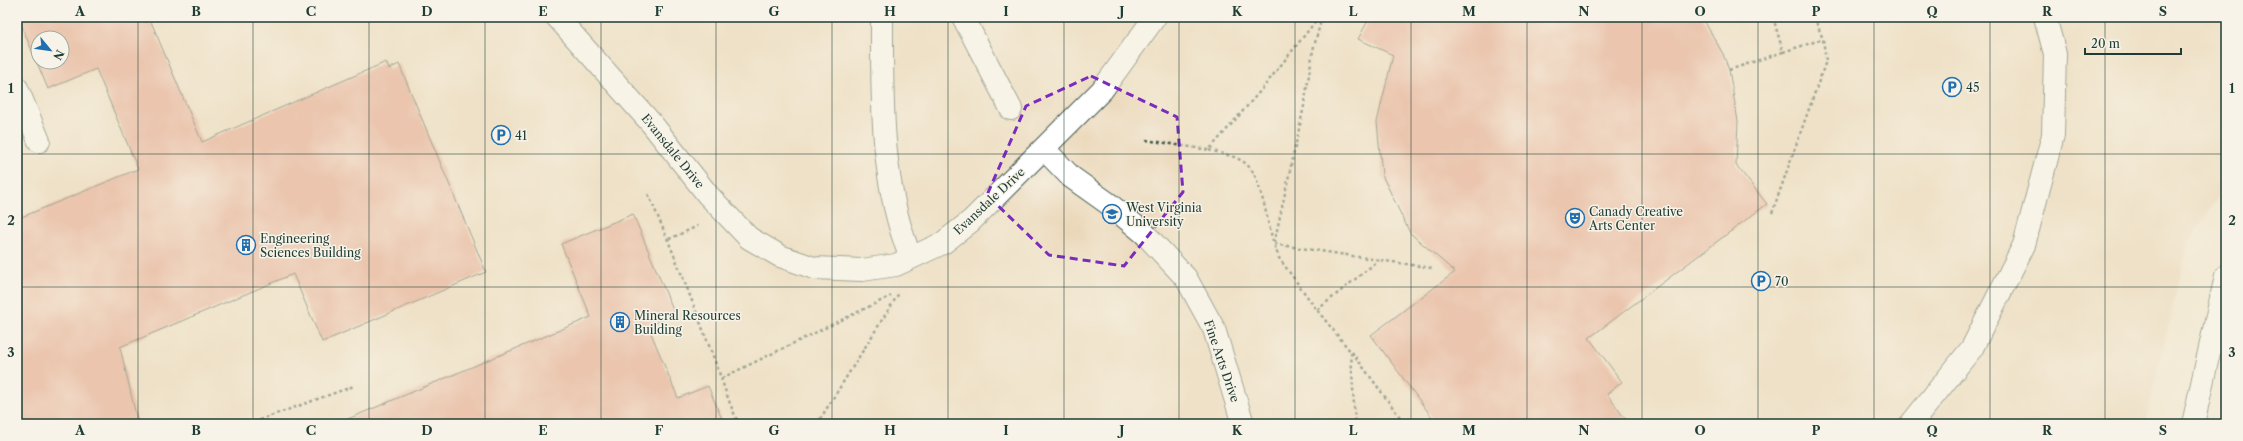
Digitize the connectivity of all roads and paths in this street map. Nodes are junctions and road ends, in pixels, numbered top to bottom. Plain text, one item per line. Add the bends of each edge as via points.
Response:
1 (557, 17) edge
2 (882, 17) edge
3 (963, 17) edge
4 (1155, 17) edge
5 (1321, 17) edge
6 (1773, 17) edge
7 (1814, 17) edge
8 (2045, 17) edge
9 (1823, 39) junction
10 (1784, 52) junction
11 (1729, 70) dead end
12 (17, 88) edge
13 (1012, 109) dead end
14 (1146, 140) dead end
15 (39, 141) dead end
16 (1044, 149) junction
17 (1209, 150) junction
18 (648, 194) dead end
19 (1772, 214) dead end
20 (700, 225) dead end
21 (669, 239) junction
22 (1274, 244) junction
23 (911, 258) junction
24 (1379, 259) junction
25 (1432, 268) dead end
26 (2226, 276) edge
27 (1317, 310) junction
28 (1352, 352) junction
29 (722, 378) junction
30 (354, 386) dead end
31 (259, 419) junction
32 (248, 424) edge
33 (262, 424) edge
34 (739, 424) edge
35 (817, 424) edge
36 (1243, 424) edge
37 (1355, 424) edge
38 (1405, 424) edge
39 (1911, 424) edge
40 (2193, 424) edge

1 - 23 street, Evansdale Drive via 652,124 708,195 749,238 780,256 814,268 862,270 896,265
2 - 23 street via 882,102 892,198 900,231
3 - 13 street
4 - 16 street, Evansdale Drive via 1102,90
5 - 17 path
5 - 22 path
6 - 10 path
7 - 9 path
8 - 39 street via 2055,54 2053,135 2024,245 1972,348
9 - 10 path
9 - 19 path via 1826,61
10 - 11 path
12 - 15 street
14 - 17 path
16 - 23 street, Evansdale Drive via 971,221 943,243
16 - 36 street, Fine Arts Drive via 1071,177 1144,233 1186,278 1214,329
17 - 22 path via 1238,159 1250,168 1257,182
18 - 21 path
20 - 21 path
21 - 29 path
22 - 24 path
22 - 27 path via 1279,258
24 - 25 path
24 - 27 path
26 - 40 street
27 - 28 path
28 - 37 path
28 - 38 path
29 - 34 path
29 - 35 path via 900,291
30 - 31 path
31 - 32 path
31 - 33 path

